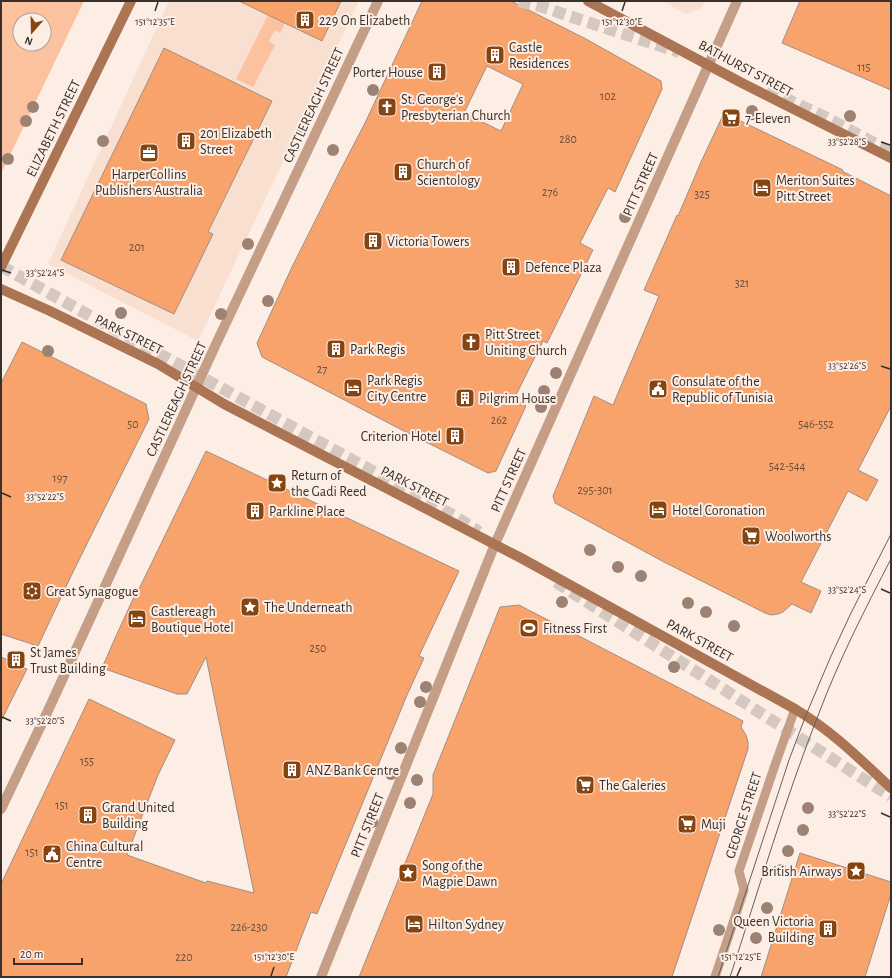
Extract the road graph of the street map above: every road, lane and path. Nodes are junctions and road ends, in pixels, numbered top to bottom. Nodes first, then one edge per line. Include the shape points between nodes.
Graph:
1 (131, 1) edge
2 (378, 1) edge
3 (588, 1) edge
4 (737, 1) edge
5 (709, 65) junction
6 (891, 158) edge
7 (1, 266) edge
8 (1, 289) edge
9 (196, 388) junction
10 (494, 544) junction
11 (795, 709) junction
12 (891, 788) edge
13 (1, 809) edge
14 (321, 977) edge
15 (715, 977) edge

1 - 7 main road, ELIZABETH STREET
2 - 9 street, CASTLEREAGH STREET
3 - 5 main road, BATHURST STREET
4 - 5 street, PITT STREET
5 - 6 main road, BATHURST STREET
5 - 10 street, PITT STREET
8 - 9 main road, PARK STREET via 158,364
9 - 10 main road, PARK STREET
9 - 13 street, CASTLEREAGH STREET
10 - 11 main road, PARK STREET
10 - 14 street, PITT STREET
11 - 12 main road, PARK STREET via 836,737
11 - 15 lane, GEORGE STREET via 739,871 744,890

